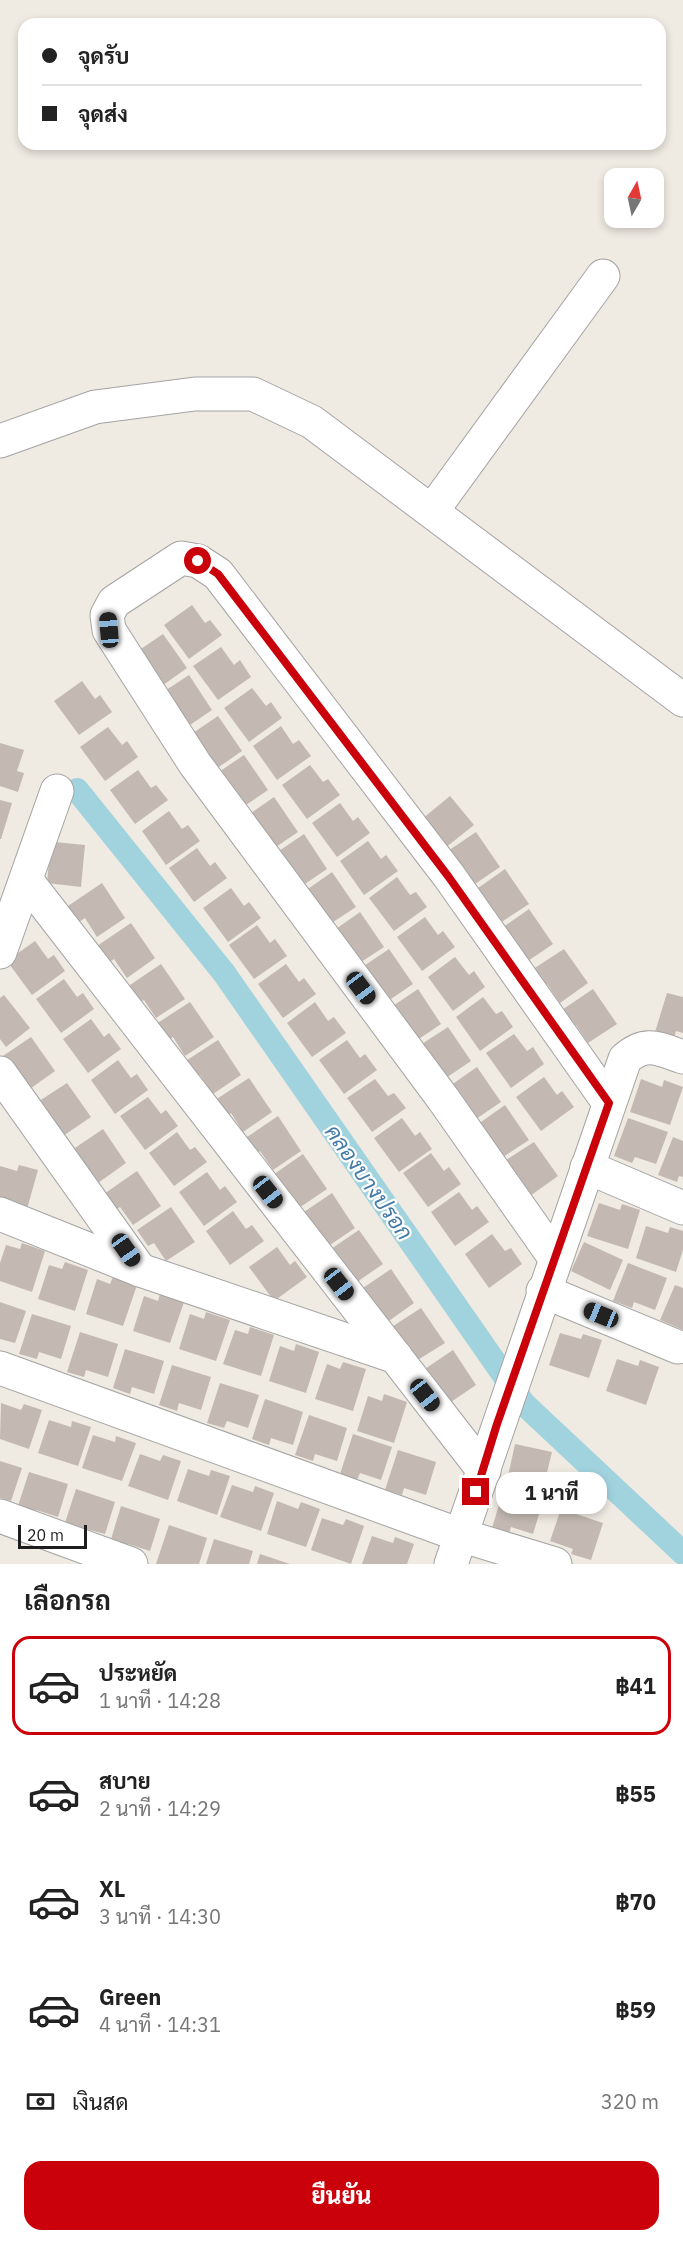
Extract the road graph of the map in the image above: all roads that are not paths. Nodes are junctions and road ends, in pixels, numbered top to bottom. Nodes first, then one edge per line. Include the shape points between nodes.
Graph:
1 (603, 276) dead end
2 (0, 441) edge
3 (432, 511) junction
4 (683, 700) edge
5 (57, 791) dead end
6 (27, 881) junction
7 (0, 952) edge
8 (683, 1057) edge
9 (0, 1073) edge
10 (609, 1103) junction
11 (587, 1167) junction
12 (683, 1208) edge
13 (0, 1214) edge
14 (555, 1258) junction
15 (140, 1270) junction
16 (543, 1291) junction
17 (678, 1347) dead end
18 (396, 1357) junction
19 (0, 1368) edge
20 (484, 1471) junction
21 (0, 1516) edge
22 (456, 1549) edge
23 (131, 1564) edge
24 (555, 1564) edge

1 - 3 street
2 - 3 street via 95,407 195,394 253,394 312,422
3 - 4 street
5 - 6 street
6 - 7 street
6 - 18 street
8 - 10 street via 652,1046 636,1049 625,1059
9 - 15 street
10 - 11 street
10 - 14 street via 448,876 218,574 198,561 181,558 114,602 107,615 109,630 195,764 444,1100
11 - 12 street
11 - 14 street
13 - 15 street
14 - 16 street
15 - 18 street
16 - 17 street
16 - 20 street
18 - 20 street
19 - 22 street
20 - 22 street
21 - 23 street
22 - 24 street

